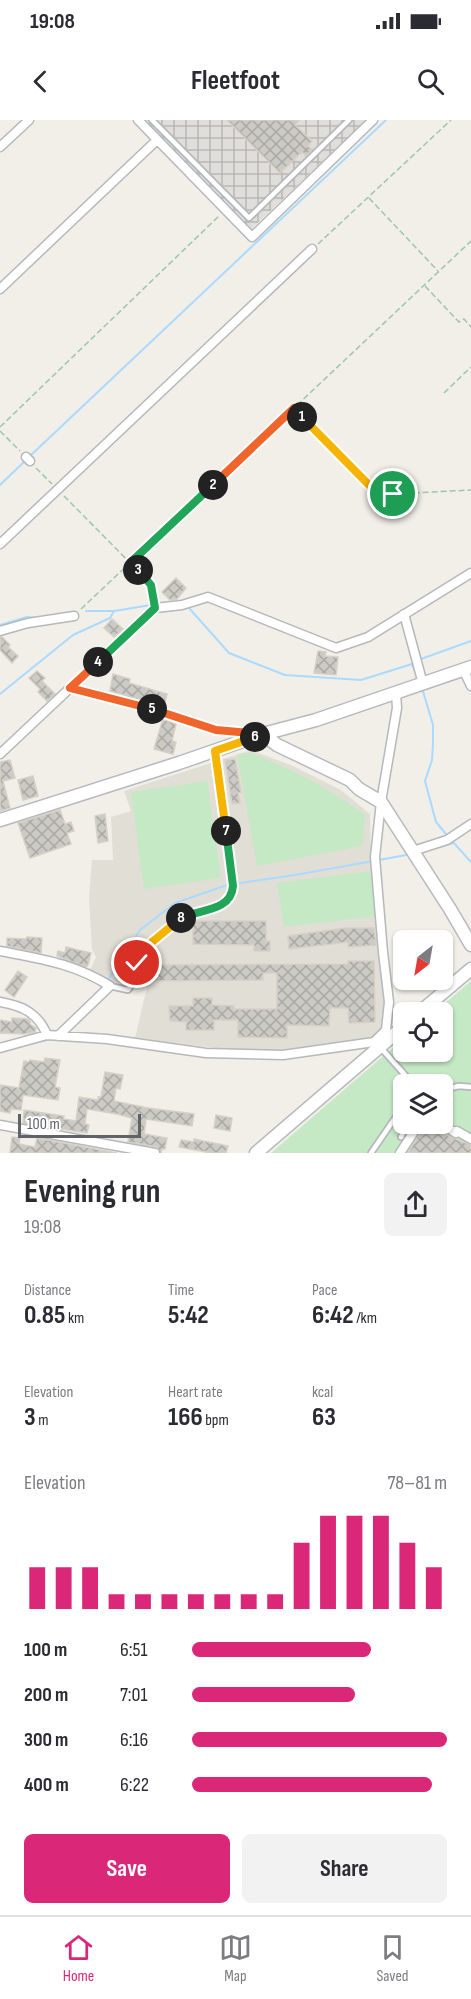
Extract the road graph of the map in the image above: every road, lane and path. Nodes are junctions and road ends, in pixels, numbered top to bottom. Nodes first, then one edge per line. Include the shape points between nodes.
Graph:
1 (29, 120) edge
2 (138, 120) edge
3 (152, 120) edge
4 (349, 120) edge
5 (373, 120) edge
6 (451, 120) edge
7 (157, 140) junction
8 (0, 147) edge
9 (369, 197) junction
10 (225, 210) junction
11 (471, 241) edge
12 (312, 249) joint
13 (438, 272) junction
14 (424, 286) junction
15 (0, 289) edge
16 (471, 327) edge
17 (471, 367) edge
18 (444, 393) dead end
19 (294, 408) junction
20 (0, 427) edge
21 (0, 430) edge
22 (57, 489) junction
23 (471, 490) edge
24 (0, 544) edge
25 (131, 562) junction
26 (471, 573) edge
27 (155, 608) junction
28 (404, 614) junction
29 (74, 616) joint
30 (0, 632) edge
31 (467, 668) edge
32 (423, 684) junction
33 (471, 686) edge
34 (70, 688) junction
35 (396, 693) junction
36 (263, 734) junction
37 (215, 751) junction
38 (0, 754) edge
39 (381, 802) junction
40 (0, 820) edge
41 (471, 824) edge
42 (413, 851) junction
43 (471, 945) edge
44 (0, 951) edge
45 (471, 969) edge
46 (110, 986) junction
47 (0, 1002) edge
48 (432, 1002) edge
49 (393, 1033) edge
50 (47, 1035) junction
51 (58, 1036) junction
52 (377, 1044) junction
53 (0, 1048) edge
54 (404, 1074) edge
55 (453, 1087) edge
56 (471, 1087) edge
57 (393, 1121) edge
58 (0, 1125) edge
59 (453, 1132) edge
60 (402, 1134) edge
61 (412, 1134) edge
62 (401, 1137) dead end
63 (471, 1139) edge
64 (155, 1153) edge
65 (256, 1153) edge
66 (371, 1153) edge
67 (400, 1153) edge

1 - 8 street
2 - 7 street
3 - 4 lane via 249,218
5 - 10 street via 252,237
6 - 9 path
7 - 10 street
7 - 15 street
9 - 12 path
9 - 13 path
10 - 20 path
11 - 13 path
12 - 22 street
13 - 14 path
14 - 16 path via 459,322 464,319
14 - 19 path
17 - 18 path
19 - 23 path via 373,489 393,494
19 - 25 path
21 - 22 path
22 - 24 street
22 - 25 path
25 - 27 path via 151,585
25 - 29 path
26 - 28 street
27 - 28 street via 208,597 336,648 368,637
27 - 34 street
28 - 32 street
29 - 30 street
31 - 32 street
31 - 33 street
32 - 35 street
34 - 36 street via 140,705 216,730
34 - 38 street
35 - 36 street
35 - 39 street via 397,708
36 - 37 street
36 - 39 street via 277,745 350,780
37 - 40 street
37 - 46 lane via 232,894 221,906 181,918 152,942 137,963 128,990
39 - 42 street
39 - 52 street via 375,860 389,1002 386,1030
41 - 42 street via 447,840
42 - 43 street
44 - 46 street via 74,967
45 - 48 street
46 - 51 street
47 - 50 street via 31,1012 42,1022
49 - 52 street
50 - 51 street
50 - 53 street
51 - 52 street via 206,1053 283,1055
52 - 54 lane
52 - 65 street
55 - 56 lane
57 - 66 lane
58 - 64 street
59 - 63 street
60 - 62 lane
61 - 67 street

